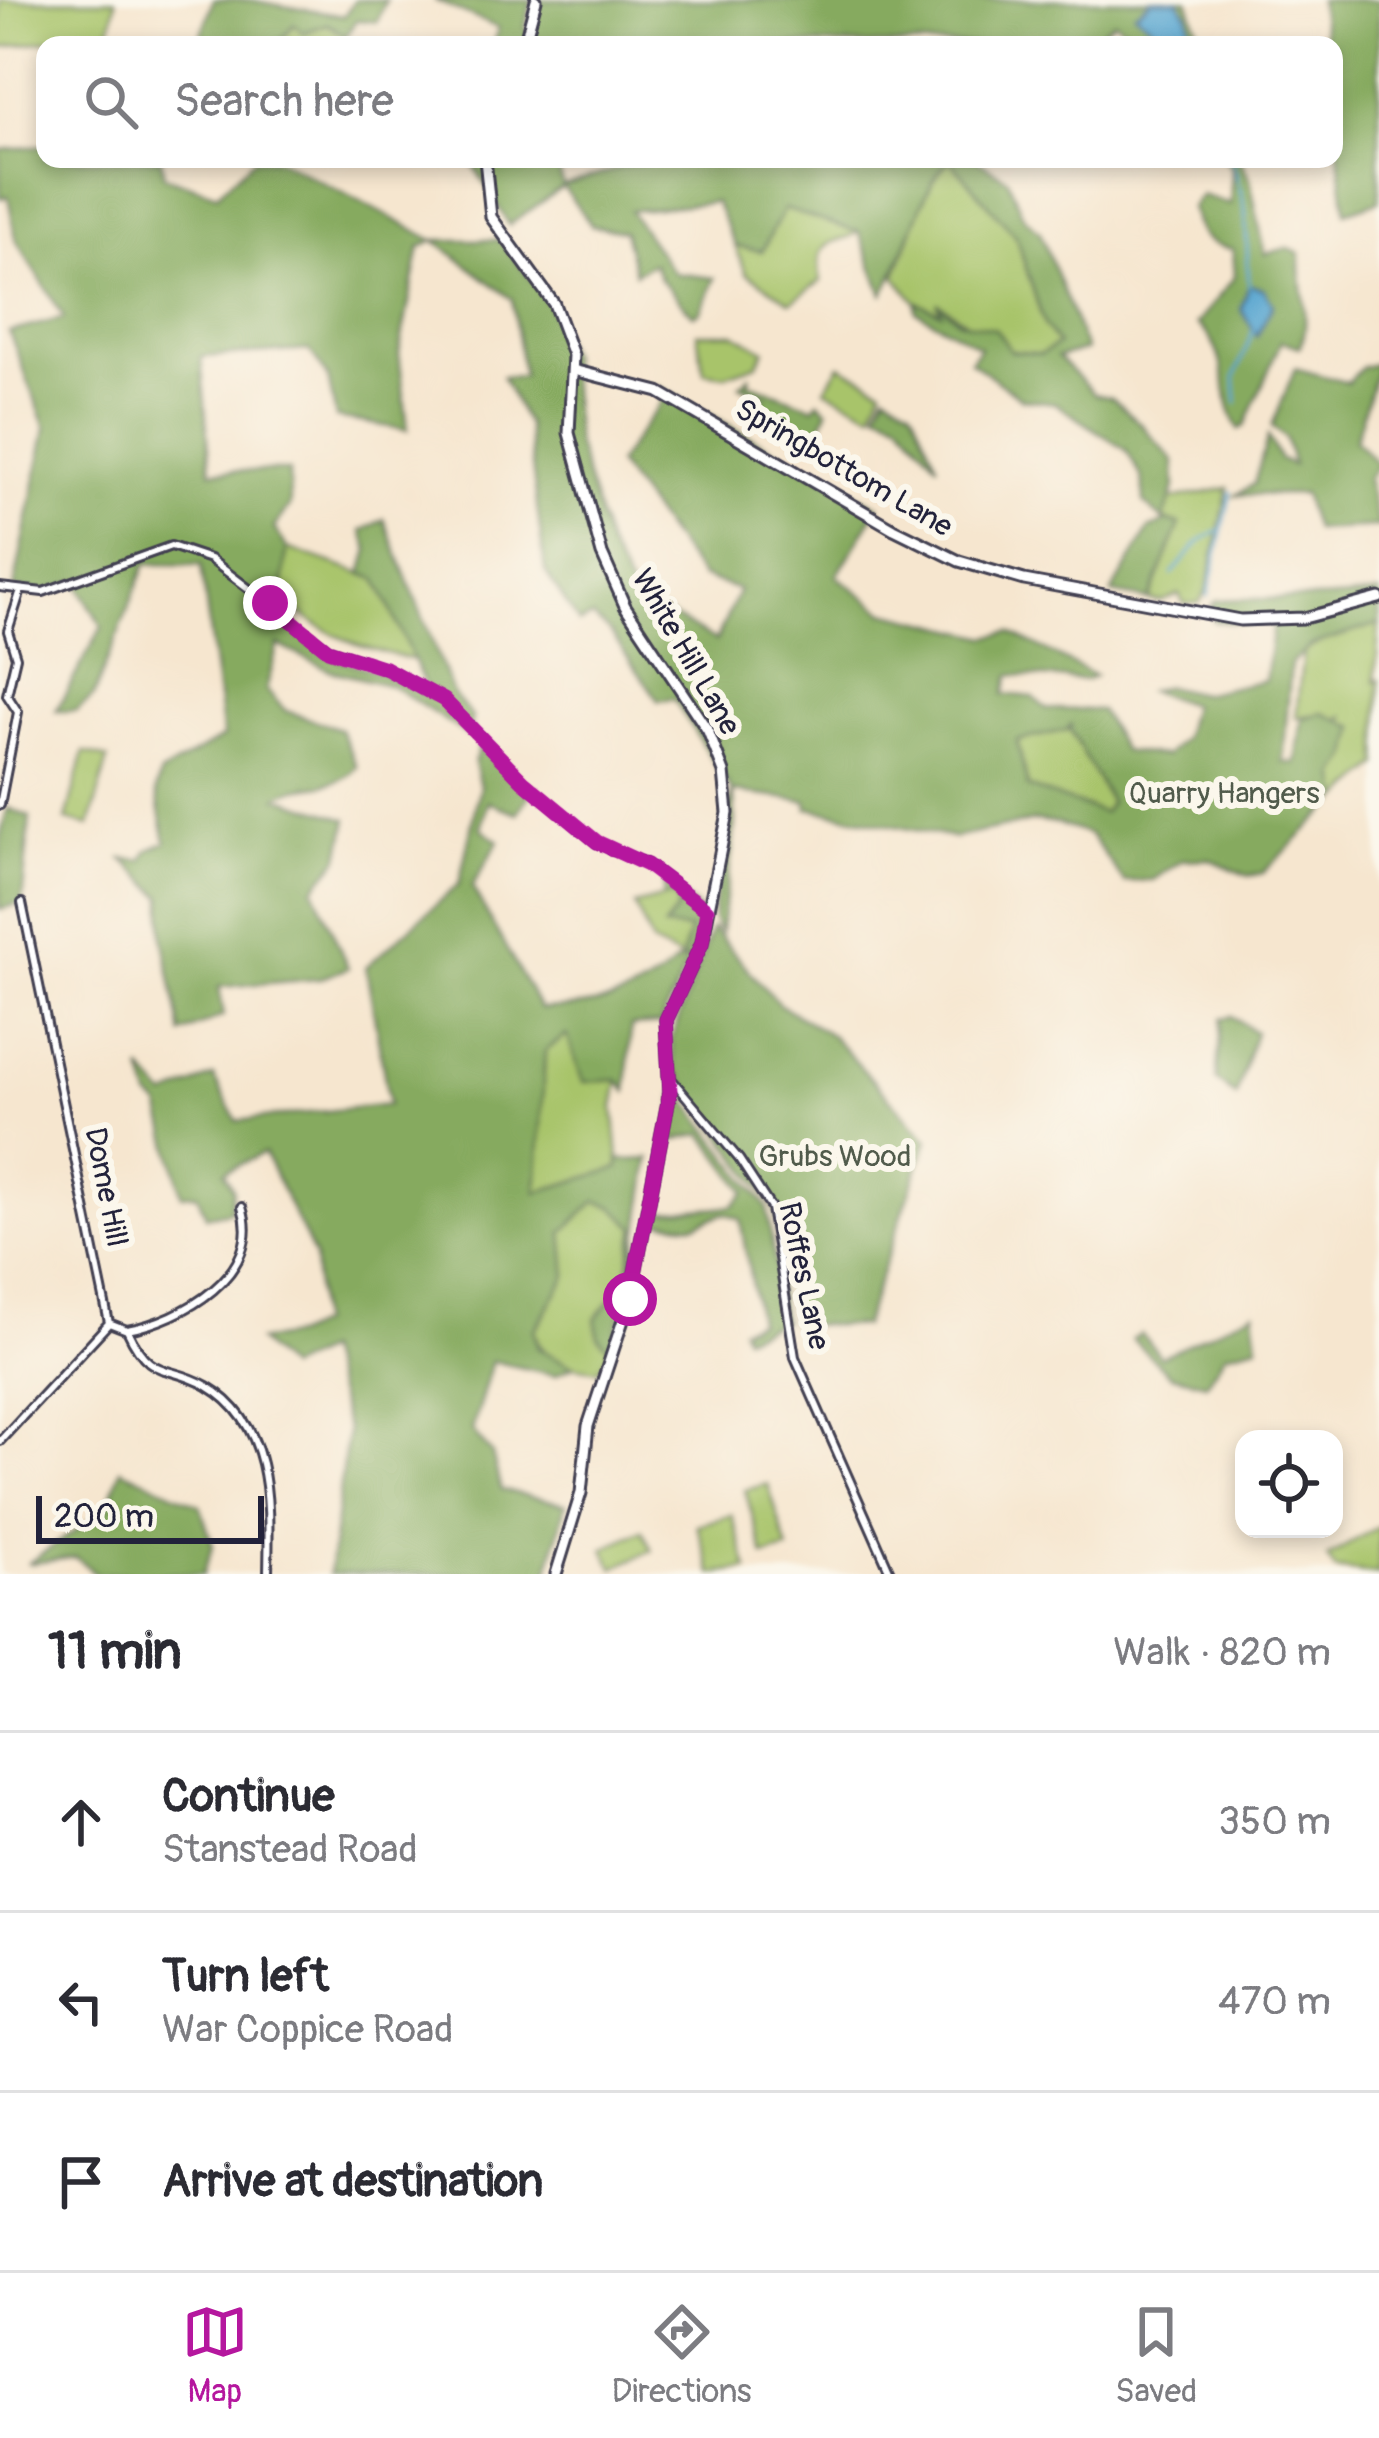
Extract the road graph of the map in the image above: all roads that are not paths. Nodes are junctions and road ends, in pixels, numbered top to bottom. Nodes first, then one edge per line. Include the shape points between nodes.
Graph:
1 (536, 0) edge
2 (526, 36) edge
3 (486, 168) edge
4 (573, 370) junction
5 (0, 587) edge
6 (22, 590) junction
7 (1379, 598) edge
8 (0, 805) edge
9 (22, 903) dead end
10 (707, 910) junction
11 (668, 1075) junction
12 (242, 1207) dead end
13 (109, 1323) junction
14 (127, 1330) junction
15 (0, 1441) edge
16 (268, 1574) edge
17 (556, 1574) edge
18 (890, 1574) edge

1 - 2 street
3 - 4 street, White Hill Lane via 491,217 554,304
4 - 7 street, Springbottom Lane via 659,392 894,529 959,561 1024,580 1240,620 1304,618
4 - 10 street, White Hill Lane via 569,434 602,554 626,606 708,731 724,772 728,813
5 - 6 street
6 - 8 street via 8,631 16,658 7,695 18,712
6 - 10 street via 43,592 171,546 210,559 328,650 385,668 444,700 588,835 647,865
9 - 13 street, Dome Hill
10 - 11 street, White Hill Lane via 702,943 666,1020
11 - 17 street, White Hill Lane via 630,1299 588,1426 580,1499
11 - 18 street, Roffes Lane via 771,1208 795,1357
12 - 14 street via 241,1259 225,1280 182,1311
13 - 14 street
13 - 15 street
14 - 16 street via 154,1369 206,1385 256,1438 271,1500

